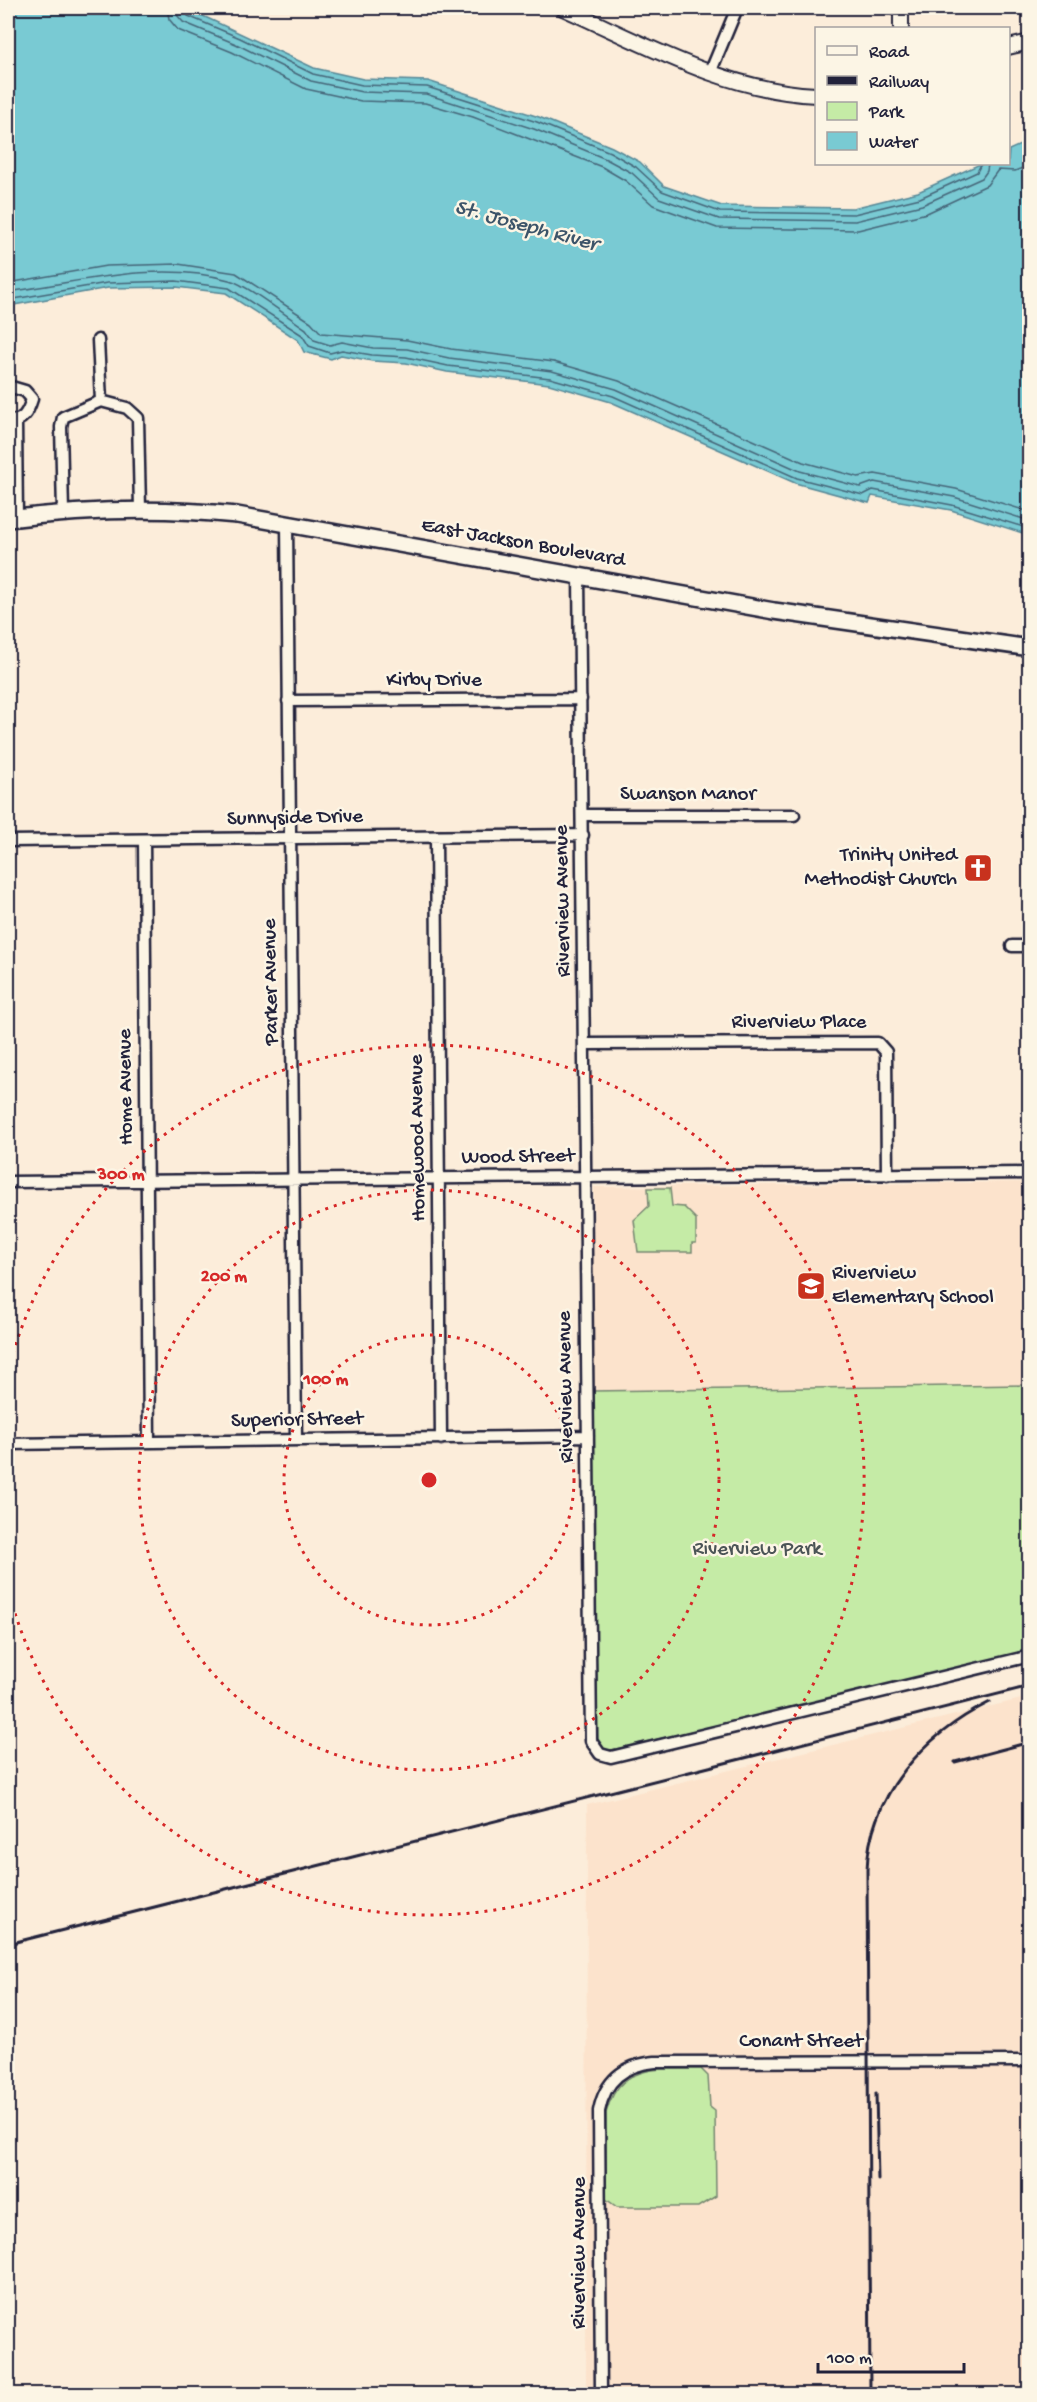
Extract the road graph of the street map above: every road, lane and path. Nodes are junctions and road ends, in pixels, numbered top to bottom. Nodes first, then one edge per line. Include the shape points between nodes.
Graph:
1 (563, 8) edge
2 (737, 8) edge
3 (901, 8) edge
4 (581, 11) edge
5 (901, 27) edge
6 (1029, 42) edge
7 (1010, 47) edge
8 (710, 73) junction
9 (815, 95) edge
10 (99, 340) dead end
11 (8, 386) edge
12 (101, 401) junction
13 (12, 421) edge
14 (140, 509) junction
15 (63, 512) junction
16 (12, 518) edge
17 (287, 524) junction
18 (579, 575) junction
19 (1029, 648) edge
20 (581, 699) junction
21 (288, 701) junction
22 (583, 814) junction
23 (794, 815) dead end
24 (583, 835) junction
25 (436, 837) junction
26 (290, 838) junction
27 (144, 840) junction
28 (8, 841) edge
29 (1012, 946) dead end
30 (1029, 946) edge
31 (585, 1044) junction
32 (1029, 1173) edge
33 (887, 1175) junction
34 (584, 1177) junction
35 (439, 1178) junction
36 (148, 1180) junction
37 (294, 1180) junction
38 (8, 1182) edge
39 (588, 1436) junction
40 (441, 1439) junction
41 (296, 1440) junction
42 (149, 1442) junction
43 (8, 1444) edge
44 (1029, 1656) edge
45 (1029, 2061) edge
46 (599, 2111) joint
47 (601, 2394) edge

1 - 4 street
2 - 8 street
3 - 5 street
4 - 8 street
6 - 7 street
8 - 9 street via 786,94
10 - 12 street
11 - 13 street via 26,391 32,399 24,417
12 - 14 street via 127,408 141,426
12 - 15 street via 63,417
13 - 16 street
14 - 15 main road, East Jackson Boulevard
14 - 17 main road, East Jackson Boulevard via 196,511
15 - 16 main road, East Jackson Boulevard
17 - 18 main road, East Jackson Boulevard
17 - 21 street, Parker Avenue
18 - 19 main road, East Jackson Boulevard via 774,611
18 - 20 street, Riverview Avenue
20 - 21 street, Kirby Drive
20 - 22 street, Riverview Avenue
21 - 26 street, Parker Avenue
22 - 23 street, Swanson Manor
22 - 24 street, Riverview Avenue
24 - 25 street, Sunnyside Drive
24 - 31 street, Riverview Avenue
25 - 26 street, Sunnyside Drive
25 - 35 street, Homewood Avenue
26 - 27 street, Sunnyside Drive
26 - 37 street, Parker Avenue
27 - 28 street, Sunnyside Drive
27 - 36 street, Home Avenue
29 - 30 street
31 - 33 street, Riverview Place via 878,1043 886,1052
31 - 34 street, Riverview Avenue
32 - 33 street, Wood Street
33 - 34 street, Wood Street
34 - 35 street, Wood Street
34 - 39 street, Riverview Avenue
35 - 37 street, Wood Street
35 - 40 street, Homewood Avenue
36 - 37 street, Wood Street
36 - 38 street, Wood Street
36 - 42 street, Home Avenue
37 - 41 street, Parker Avenue
39 - 40 street, Superior Street
39 - 44 street, Riverview Avenue via 591,1741 600,1754 611,1757
40 - 41 street, Superior Street
41 - 42 street, Superior Street
42 - 43 street, Superior Street
45 - 46 street, Conant Street via 638,2064 623,2070 615,2079
46 - 47 street, Riverview Avenue

